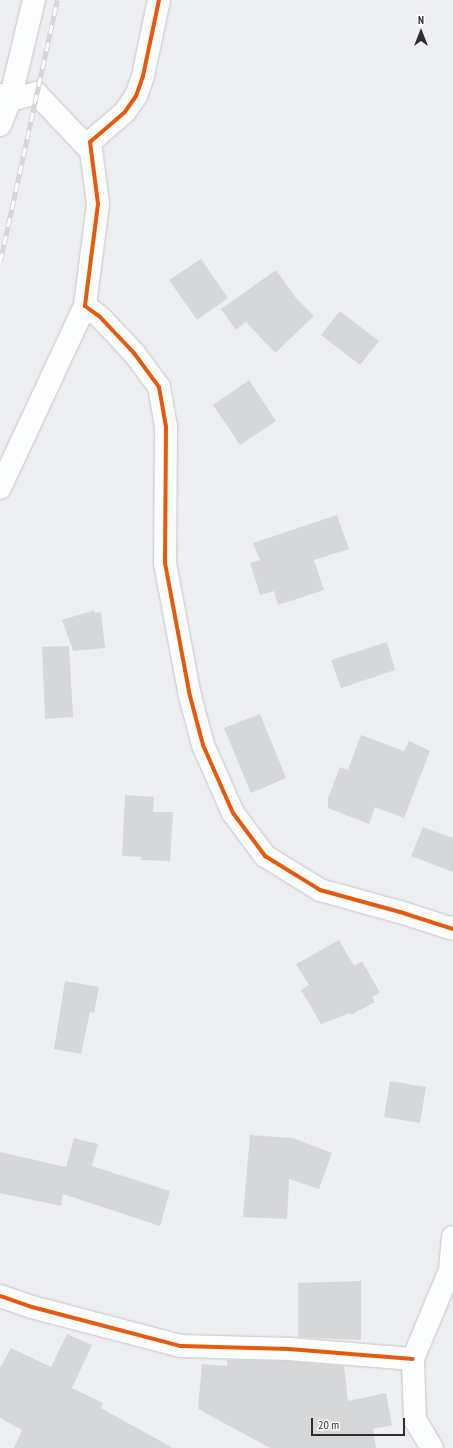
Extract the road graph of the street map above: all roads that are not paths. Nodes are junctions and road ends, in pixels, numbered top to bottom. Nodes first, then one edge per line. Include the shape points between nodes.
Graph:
1 (34, 0) edge
2 (159, 0) edge
3 (5, 97) edge
4 (0, 125) edge
5 (90, 142) junction
6 (84, 306) junction
7 (0, 488) edge
8 (453, 929) edge
9 (453, 1238) edge
10 (0, 1296) edge
11 (413, 1358) junction
12 (432, 1448) edge

1 - 3 street
2 - 5 street via 143,76 136,96 125,112
3 - 4 street
3 - 5 street via 36,94 89,149
5 - 6 street via 98,204
6 - 7 street
6 - 8 street via 100,317 134,353 159,387 166,426 165,563 190,696 203,745 233,813 265,856 320,890
9 - 11 street via 450,1270
10 - 11 street via 32,1307 181,1346 289,1349
11 - 12 street via 415,1420

